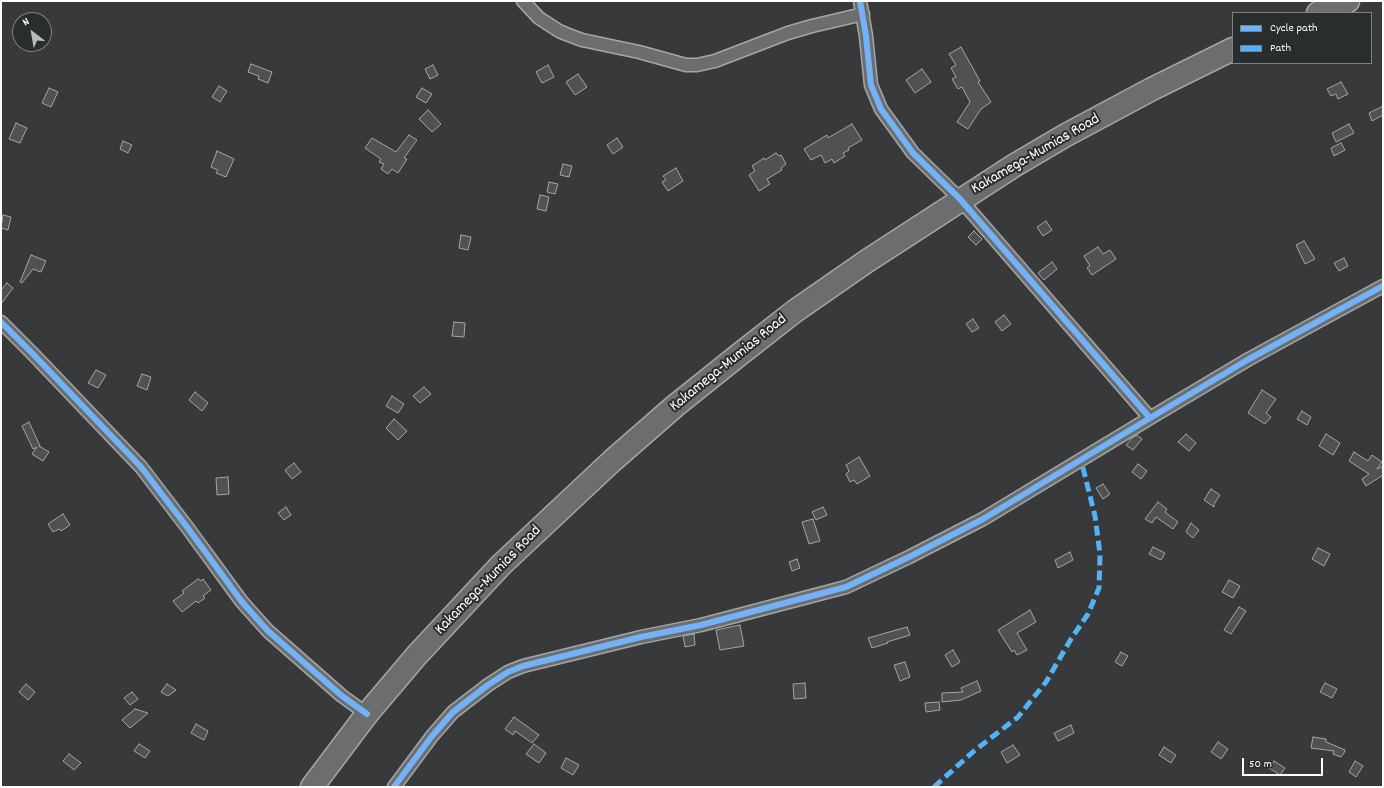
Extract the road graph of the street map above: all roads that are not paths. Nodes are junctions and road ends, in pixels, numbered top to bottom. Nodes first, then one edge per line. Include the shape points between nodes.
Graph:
1 (523, 1) edge
2 (860, 1) edge
3 (1348, 1) edge
4 (1320, 12) edge
5 (863, 14) junction
6 (1232, 49) edge
7 (960, 199) junction
8 (1383, 286) edge
9 (1, 322) edge
10 (1150, 418) junction
11 (367, 714) junction
12 (312, 787) edge
13 (394, 787) edge

1 - 5 street via 539,18 559,31 582,40 686,65 715,61 812,26
2 - 5 street
3 - 4 highway
5 - 7 street via 871,85 881,109 913,153
6 - 7 highway, Kakamega-Mumias Road via 1066,135
7 - 10 street
7 - 11 highway, Kakamega-Mumias Road via 795,311 629,446 501,565 417,655
8 - 10 street via 1249,359
9 - 11 street via 141,468 242,602 268,631 342,696
10 - 13 street via 983,519 846,586 701,625 523,666 508,672 453,712
11 - 12 highway, Kakamega-Mumias Road

